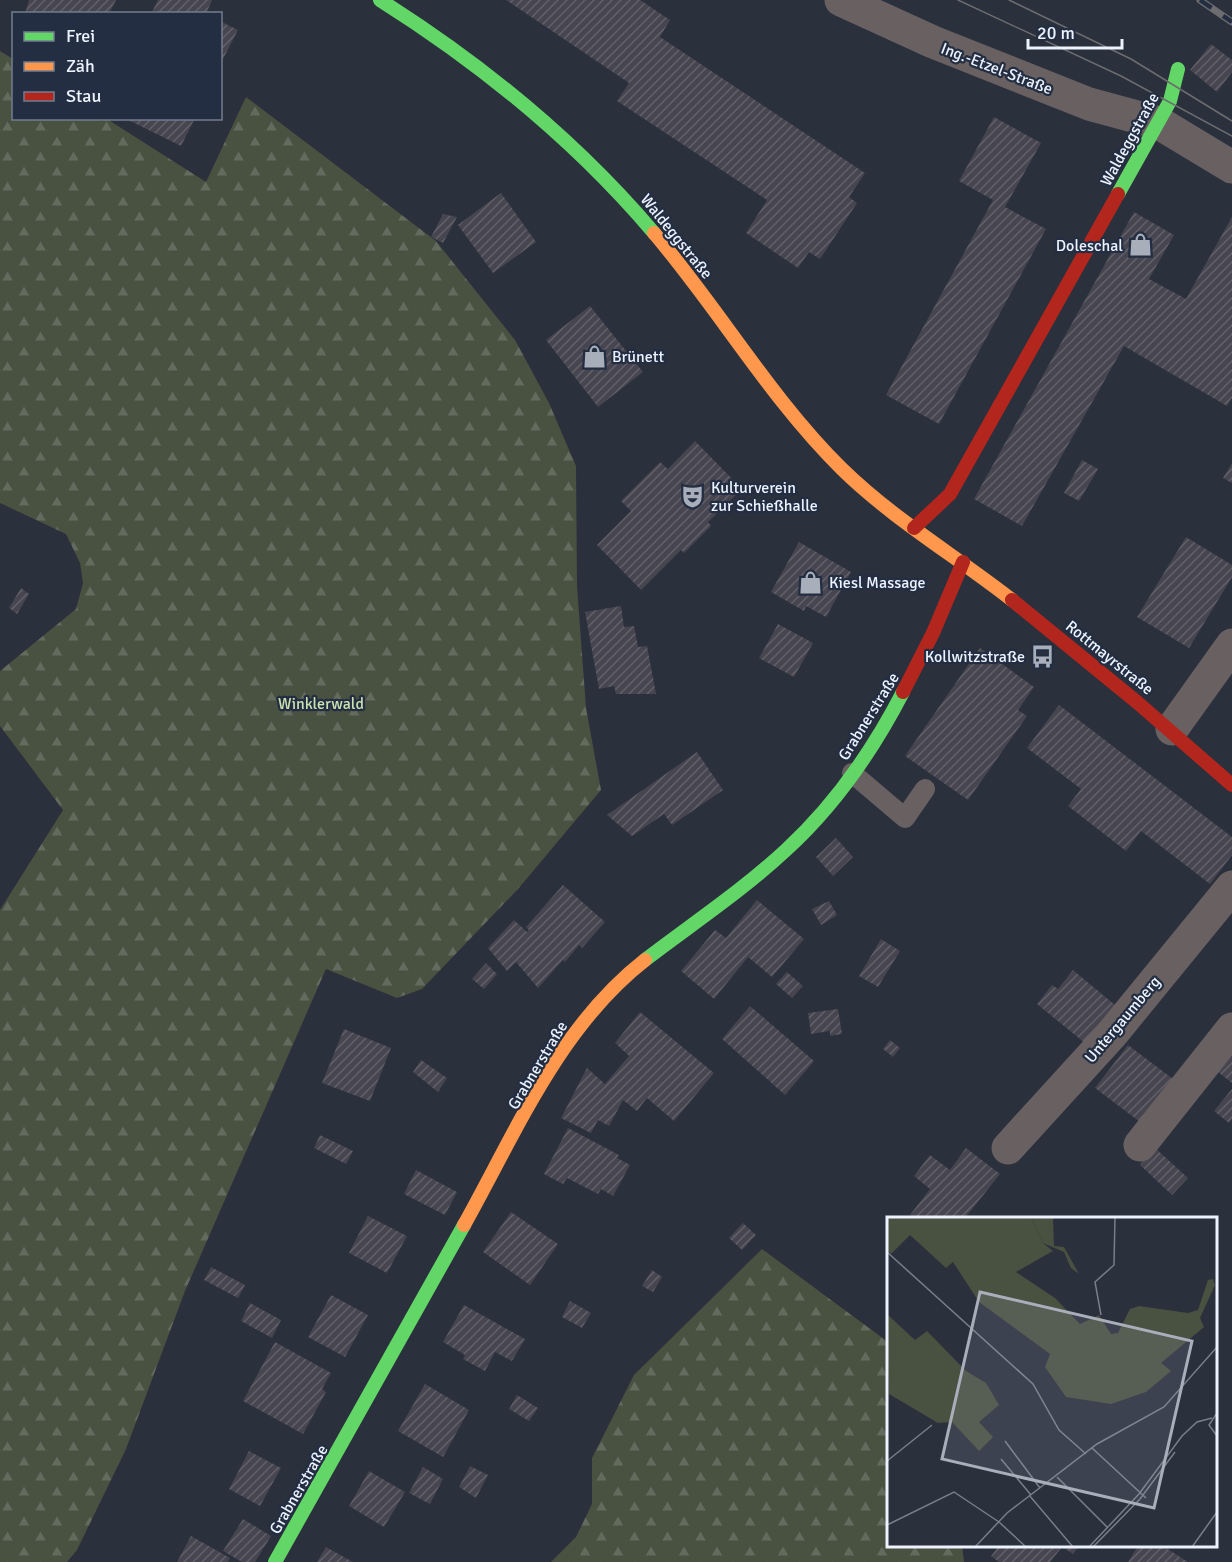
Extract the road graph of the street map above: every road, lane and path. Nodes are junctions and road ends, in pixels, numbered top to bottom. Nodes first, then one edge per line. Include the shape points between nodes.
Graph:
1 (380, 0) edge
2 (841, 0) edge
3 (1178, 69) dead end
4 (1159, 123) junction
5 (1232, 167) edge
6 (914, 528) junction
7 (963, 561) junction
8 (1232, 645) edge
9 (1172, 729) junction
10 (852, 772) junction
11 (1232, 785) edge
12 (925, 789) dead end
13 (1232, 887) edge
14 (1232, 1029) edge
15 (1140, 1145) dead end
16 (1008, 1148) dead end
17 (275, 1562) edge

1 - 6 street, Waldeggstraße via 510,89 591,162 662,242 816,441 879,503
2 - 4 street, Ing.-Etzel-Straße via 933,42 1078,99
3 - 4 street, Waldeggstraße via 1170,101
4 - 5 street, Ing.-Etzel-Straße
4 - 6 street, Waldeggstraße via 950,494
6 - 7 street, Waldeggstraße
7 - 9 street, Rottmayrstraße
7 - 10 street, Grabnerstraße via 916,670 879,735
8 - 9 street
9 - 11 street, Rottmayrstraße
10 - 12 lane via 905,818
10 - 17 street, Grabnerstraße via 807,829 621,980 601,998 564,1045
13 - 16 street, Untergaumberg via 1111,1035
14 - 15 street

